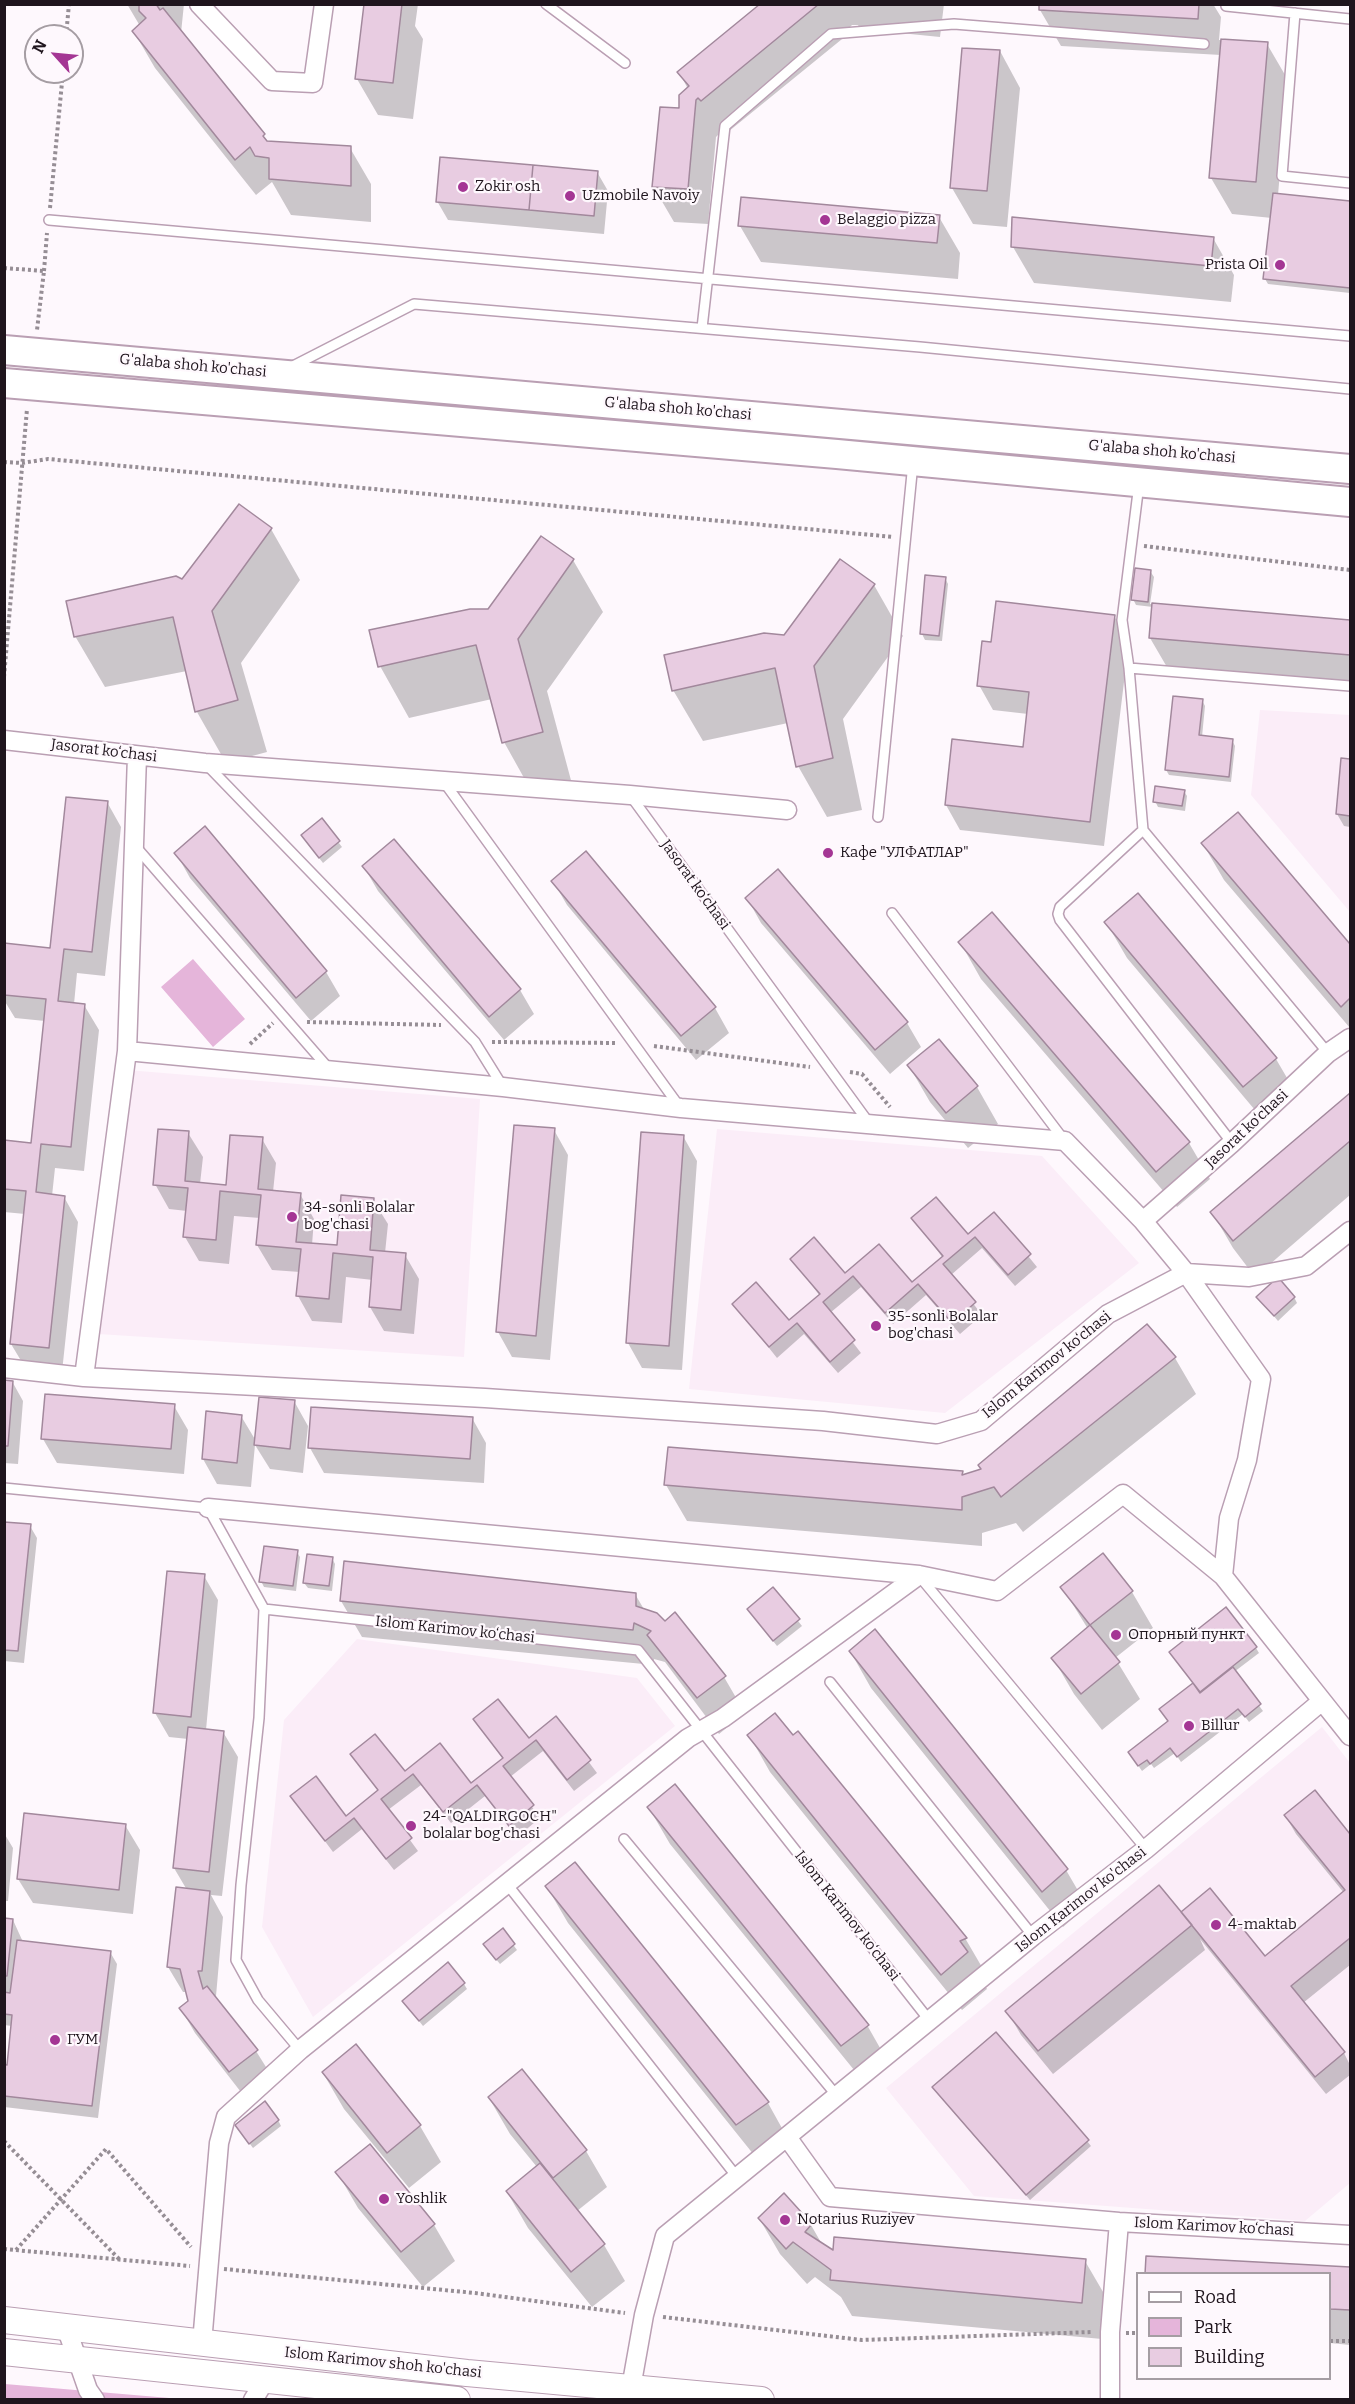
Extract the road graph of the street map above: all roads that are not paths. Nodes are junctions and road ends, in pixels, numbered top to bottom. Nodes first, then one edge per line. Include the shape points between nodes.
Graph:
1 (199, 4) edge
2 (324, 4) edge
3 (546, 4) edge
4 (1226, 6) dead end
5 (1294, 13) junction
6 (1350, 19) edge
7 (1203, 44) dead end
8 (625, 63) dead end
9 (1350, 183) edge
10 (49, 220) road end
11 (708, 277) junction
12 (702, 328) junction
13 (1350, 336) edge
14 (4, 350) edge
15 (278, 373) junction
16 (4, 383) edge
17 (1350, 389) edge
18 (914, 461) junction
19 (1350, 469) edge
20 (1140, 482) junction
21 (1350, 502) edge
22 (1129, 668) junction
23 (1350, 686) edge
24 (4, 740) edge
25 (138, 756) junction
26 (205, 763) junction
27 (443, 780) junction
28 (630, 795) junction
29 (787, 810) dead end
30 (878, 817) dead end
31 (1143, 830) junction
32 (134, 846) junction
33 (892, 913) dead end
34 (1350, 1038) edge
35 (127, 1051) junction
36 (1328, 1053) junction
37 (332, 1071) junction
38 (503, 1087) junction
39 (681, 1108) junction
40 (871, 1126) junction
41 (1065, 1142) junction
42 (1232, 1143) junction
43 (1143, 1221) junction
44 (1350, 1231) edge
45 (1186, 1273) junction
46 (4, 1368) edge
47 (84, 1377) junction
48 (4, 1488) edge
49 (208, 1508) junction
50 (919, 1575) junction
51 (1223, 1576) junction
52 (264, 1609) junction
53 (830, 1682) dead end
54 (1322, 1701) junction
55 (701, 1731) junction
56 (1350, 1736) edge
57 (624, 1839) dead end
58 (1146, 1849) junction
59 (507, 1884) junction
60 (1033, 1936) junction
61 (929, 2020) junction
62 (300, 2050) junction
63 (837, 2096) junction
64 (787, 2137) junction
65 (737, 2177) junction
66 (1119, 2222) junction
67 (1350, 2235) edge
68 (4, 2320) edge
69 (66, 2327) junction
70 (202, 2343) junction
71 (4, 2352) edge
72 (76, 2360) junction
73 (631, 2388) junction
74 (260, 2389) edge
75 (95, 2400) edge
76 (457, 2400) edge
77 (761, 2400) edge
78 (1110, 2400) edge

1 - 2 street via 272,81 313,83
3 - 8 lane
4 - 5 lane
5 - 6 lane
5 - 9 lane via 1282,176
7 - 11 lane via 954,24 831,34 726,126
10 - 11 lane
11 - 12 lane
11 - 13 lane
12 - 15 lane via 414,304
12 - 17 lane
14 - 15 main road, G'alaba shoh ko'chasi
15 - 19 main road, G'alaba shoh ko'chasi
16 - 18 main road, G'alaba shoh ko'chasi
18 - 20 main road, G'alaba shoh ko'chasi
18 - 30 lane
20 - 21 main road, G'alaba shoh ko'chasi
20 - 22 lane via 1122,620
22 - 23 lane
22 - 31 lane
24 - 25 street, Jasorat ko‘chasi
25 - 26 street, Jasorat ko‘chasi
25 - 32 street
26 - 27 street, Jasorat ko‘chasi
26 - 38 lane via 475,1042
27 - 28 street, Jasorat ko‘chasi
27 - 39 lane
28 - 29 street
28 - 40 lane, Jasorat ko‘chasi
31 - 36 lane
31 - 42 lane via 1060,907 1060,920
32 - 35 street
32 - 37 lane
33 - 41 lane
34 - 36 street, Jasorat ko‘chasi
35 - 37 street
35 - 47 street
36 - 42 street, Jasorat ko‘chasi
37 - 38 street
38 - 39 street
39 - 40 street
40 - 41 street
41 - 43 street
42 - 43 street, Jasorat ko‘chasi
43 - 45 street
44 - 45 street via 1306,1266 1249,1277
45 - 47 street, Islom Karimov ko‘chasi via 1108,1314 981,1421 937,1434 823,1421 497,1398
45 - 51 street via 1261,1379 1248,1460 1229,1518
46 - 47 street, Islom Karimov ko‘chasi
48 - 49 lane
49 - 50 street
49 - 52 lane
50 - 51 street via 997,1591 1123,1494
50 - 55 street
50 - 58 lane
51 - 54 street
52 - 55 lane, Islom Karimov ko‘chasi via 638,1650
52 - 62 lane via 259,1718 236,1960 258,2000
53 - 60 lane
54 - 56 street
54 - 58 street, Islom Karimov ko'chasi
55 - 59 street
55 - 61 lane, Islom Karimov ko‘chasi
57 - 63 lane
58 - 60 street, Islom Karimov ko'chasi
59 - 62 street
59 - 65 lane
60 - 61 street, Islom Karimov ko'chasi
61 - 63 street, Islom Karimov ko'chasi
62 - 70 street via 226,2117 219,2143
63 - 64 street, Islom Karimov ko'chasi
64 - 65 street, Islom Karimov ko'chasi
64 - 66 street, Islom Karimov ko‘chasi via 830,2197
65 - 73 street, Islom Karimov ko'chasi via 665,2236 644,2315
66 - 67 street, Islom Karimov ko‘chasi
66 - 78 street via 1110,2332
68 - 69 main road, Islom Karimov shoh ko'chasi
69 - 70 main road, Islom Karimov shoh ko'chasi
69 - 72 street
70 - 73 main road, Islom Karimov shoh ko'chasi via 559,2386
71 - 72 main road, Islom Karimov shoh ko'chasi
72 - 74 main road, Islom Karimov shoh ko'chasi
72 - 75 street
73 - 77 main road, Islom Karimov shoh ko'chasi
74 - 76 main road, Islom Karimov shoh ko'chasi

